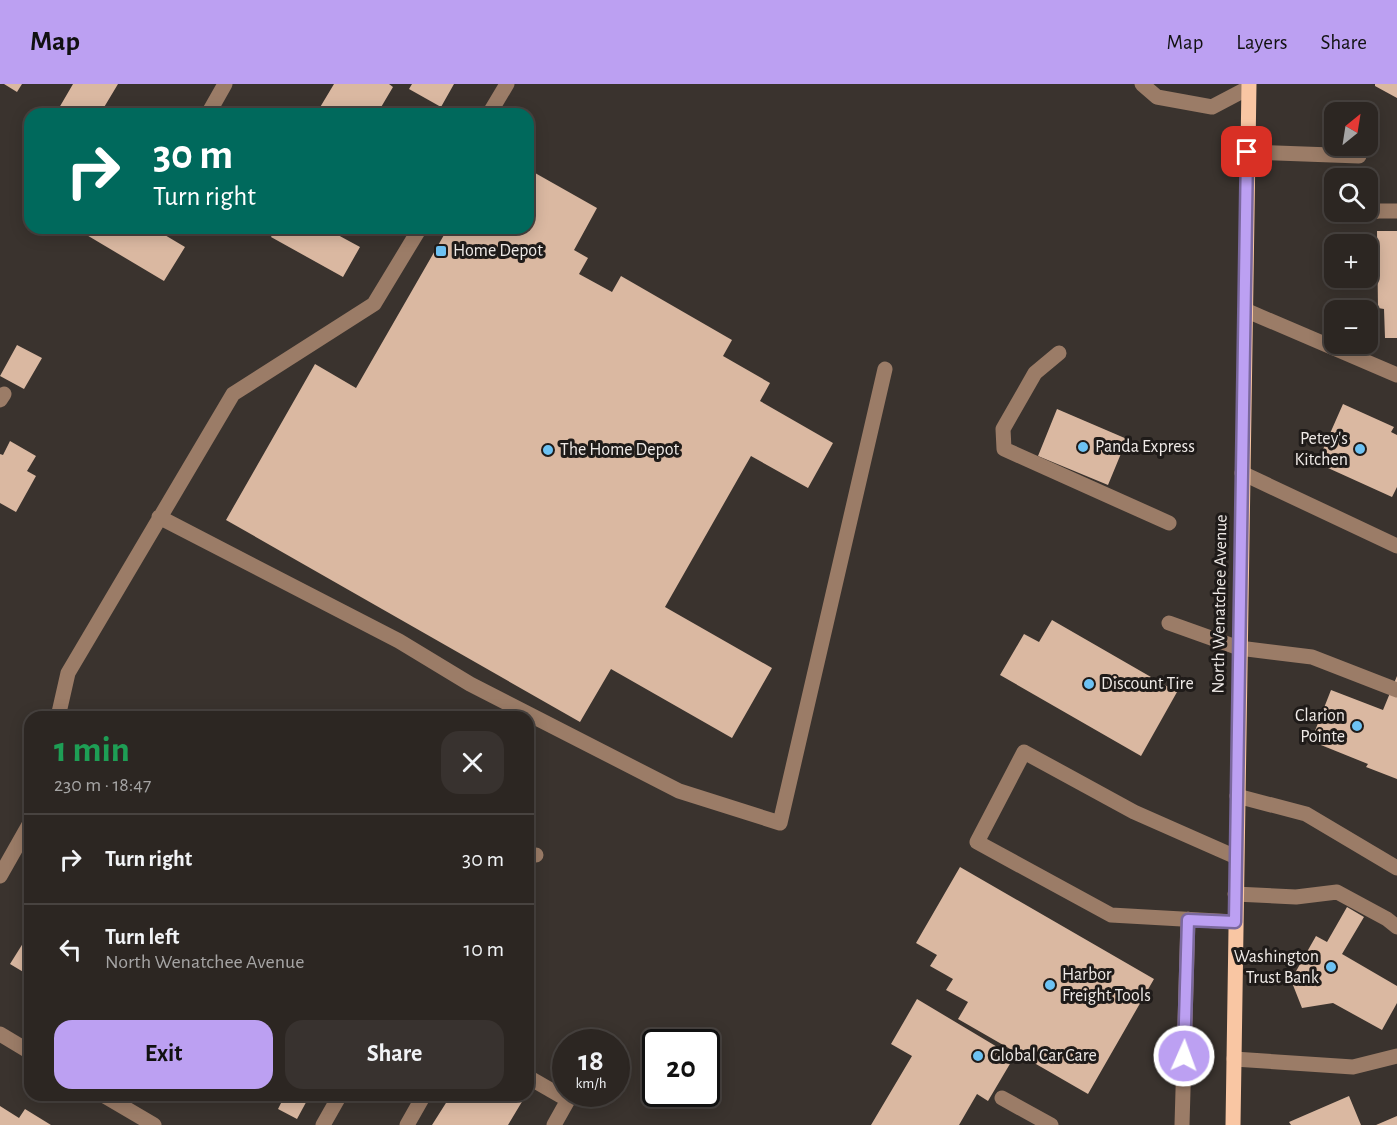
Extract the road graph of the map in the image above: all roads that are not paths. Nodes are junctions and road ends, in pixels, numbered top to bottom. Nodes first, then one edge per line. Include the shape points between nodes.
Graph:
1 (225, 84) edge
2 (507, 84) edge
3 (1142, 84) edge
4 (1246, 85) edge
5 (211, 108) edge
6 (493, 108) edge
7 (1247, 152) junction
8 (1324, 155) edge
9 (1378, 211) edge
10 (1397, 211) edge
11 (416, 234) edge
12 (1245, 310) junction
13 (1059, 353) dead end
14 (885, 369) dead end
15 (1397, 375) edge
16 (1242, 473) junction
17 (159, 518) junction
18 (1169, 523) dead end
19 (1397, 546) edge
20 (1169, 622) dead end
21 (1239, 648) junction
22 (1397, 690) edge
23 (59, 711) edge
24 (523, 711) edge
25 (534, 717) edge
26 (1236, 796) junction
27 (24, 834) edge
28 (1236, 857) junction
29 (1397, 868) edge
30 (0, 876) edge
31 (1235, 894) junction
32 (1188, 920) junction
33 (1235, 922) junction
34 (1397, 927) edge
35 (0, 1034) edge
36 (24, 1048) edge
37 (1397, 1056) edge
38 (1234, 1059) junction
39 (534, 1080) edge
40 (1002, 1098) dead end
41 (113, 1101) edge
42 (336, 1101) edge
43 (421, 1101) edge
44 (154, 1125) edge
45 (322, 1125) edge
46 (407, 1125) edge
47 (554, 1125) edge
48 (1051, 1125) edge
49 (1182, 1125) edge
50 (1233, 1125) edge

1 - 5 street
2 - 6 street
3 - 4 street via 1157,97 1212,107
4 - 7 main road, North Wenatchee Avenue
7 - 8 street
7 - 12 main road, North Wenatchee Avenue
9 - 10 street
11 - 17 street via 374,304 233,394
12 - 15 street
12 - 16 main road, North Wenatchee Avenue
13 - 18 street via 1035,373 1003,429 1004,449
14 - 25 street via 780,823 679,791
16 - 19 street
16 - 21 main road, North Wenatchee Avenue
17 - 23 street via 68,673
17 - 24 street via 399,641
20 - 21 street
21 - 22 street via 1312,657
21 - 26 main road, North Wenatchee Avenue
26 - 28 main road, North Wenatchee Avenue
26 - 29 street via 1306,814
27 - 30 street
28 - 31 main road, North Wenatchee Avenue
28 - 32 street via 1134,812 1024,752 977,842 1111,915
31 - 33 main road, North Wenatchee Avenue
31 - 34 street via 1296,897 1337,892
32 - 33 street
32 - 49 street
33 - 38 main road, North Wenatchee Avenue
35 - 36 street
37 - 38 street via 1353,1067
38 - 50 main road, North Wenatchee Avenue
39 - 47 street via 568,1100
40 - 48 street
41 - 44 street
42 - 45 street
43 - 46 street

